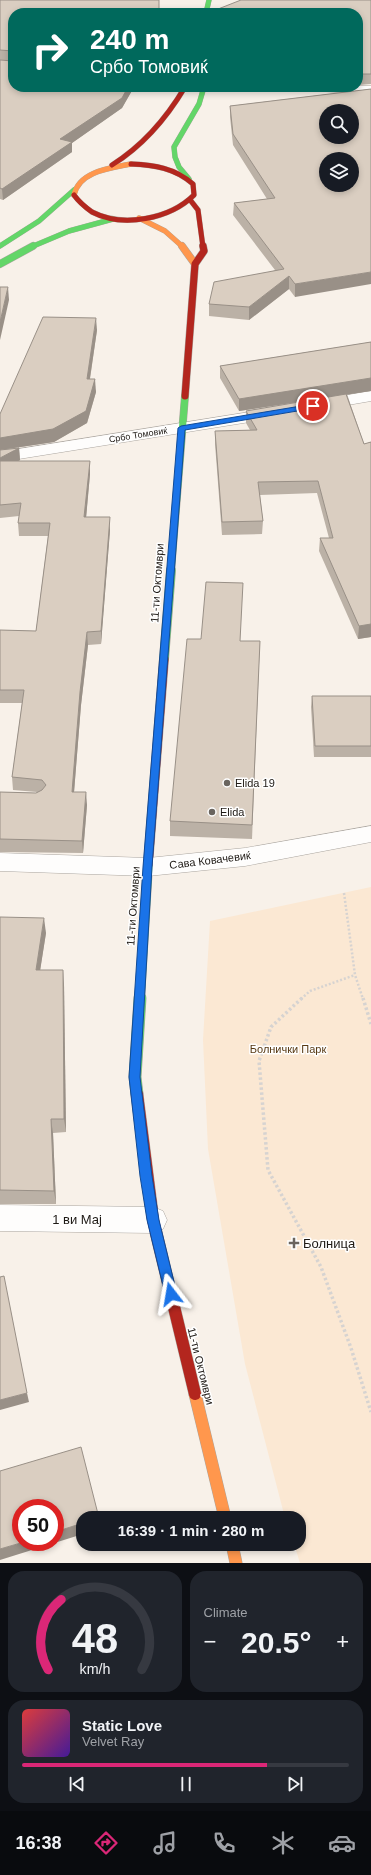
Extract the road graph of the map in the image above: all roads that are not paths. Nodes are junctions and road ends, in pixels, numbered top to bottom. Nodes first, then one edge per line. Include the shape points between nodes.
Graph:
1 (182, 92) edge
2 (203, 92) edge
3 (104, 168) junction
4 (189, 179) junction
5 (74, 190) junction
6 (191, 201) junction
7 (124, 218) junction
8 (139, 218) junction
9 (0, 246) edge
10 (0, 264) edge
11 (195, 264) junction
12 (371, 396) edge
13 (181, 428) junction
14 (0, 457) edge
15 (371, 834) edge
16 (0, 862) edge
17 (148, 867) junction
18 (0, 1218) edge
19 (153, 1220) junction
20 (223, 1511) edge
21 (233, 1551) edge
22 (236, 1563) edge

1 - 3 main road via 170,114 147,140 122,160
2 - 4 main road via 199,104 174,147 179,167
3 - 4 main road via 131,164 158,166 176,171
3 - 5 main road via 84,177
4 - 6 main road via 195,190
5 - 7 main road via 75,196 86,208
5 - 9 main road via 41,222
6 - 8 main road via 171,213
6 - 11 main road via 198,210 204,250
7 - 8 main road
7 - 10 main road via 85,224 66,230
8 - 11 main road via 176,237
11 - 13 main road, 11-ти Октомври
12 - 13 street, Србо Томовиќ
13 - 14 street, Србо Томовиќ
13 - 17 main road, 11-ти Октомври
15 - 17 street, Сава Ковачевиќ via 245,856
16 - 17 street, Сава Ковачевиќ
17 - 19 main road, 11-ти Октомври via 135,1077
18 - 19 street, 1 ви Мај
19 - 20 main road, 11-ти Октомври
21 - 22 main road

